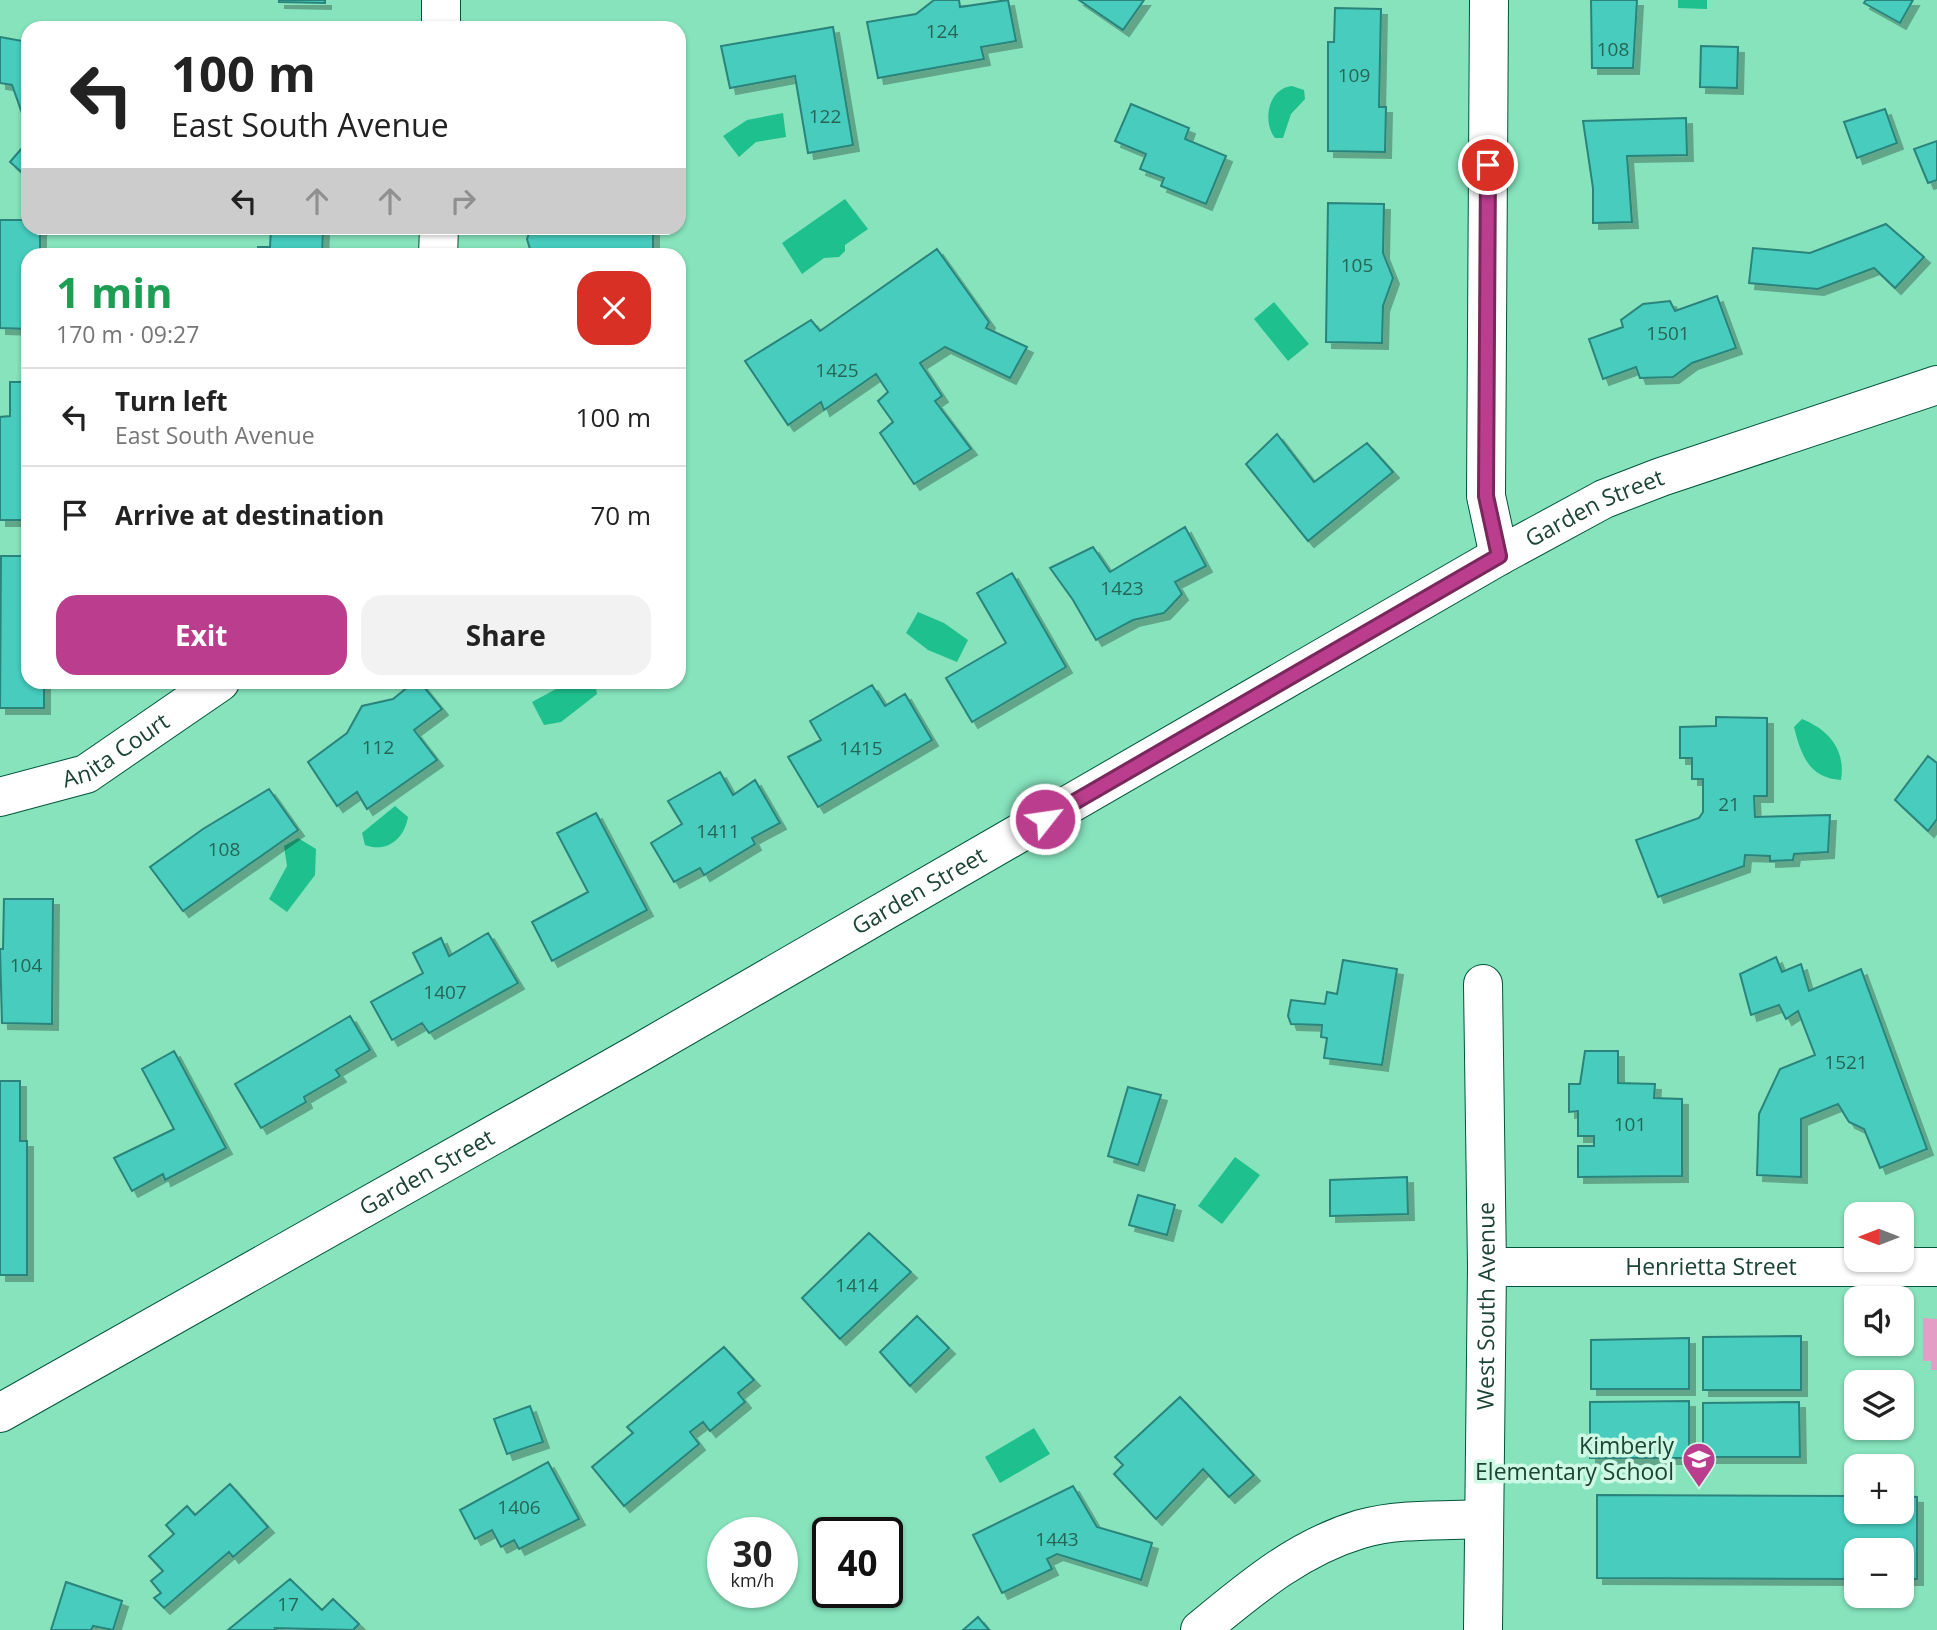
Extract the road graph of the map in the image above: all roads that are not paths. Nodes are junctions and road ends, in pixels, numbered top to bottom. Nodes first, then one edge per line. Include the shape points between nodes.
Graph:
1 (441, 0) edge
2 (1489, 0) edge
3 (441, 21) edge
4 (1937, 385) edge
5 (1499, 556) junction
6 (210, 689) edge
7 (0, 797) edge
8 (1483, 984) dead end
9 (1487, 1268) junction
10 (1937, 1268) edge
11 (0, 1413) edge
12 (1484, 1519) junction
13 (1200, 1630) edge
14 (1483, 1630) edge

1 - 3 street
2 - 5 street via 1486,496
4 - 5 street, Garden Street via 1604,499
5 - 11 street, Garden Street via 637,1055
6 - 7 street, Anita Court via 86,774
8 - 9 street, West South Avenue
9 - 10 street, Henrietta Street
9 - 12 street, West South Avenue
12 - 13 street via 1363,1528 1304,1551
12 - 14 street, West South Avenue

